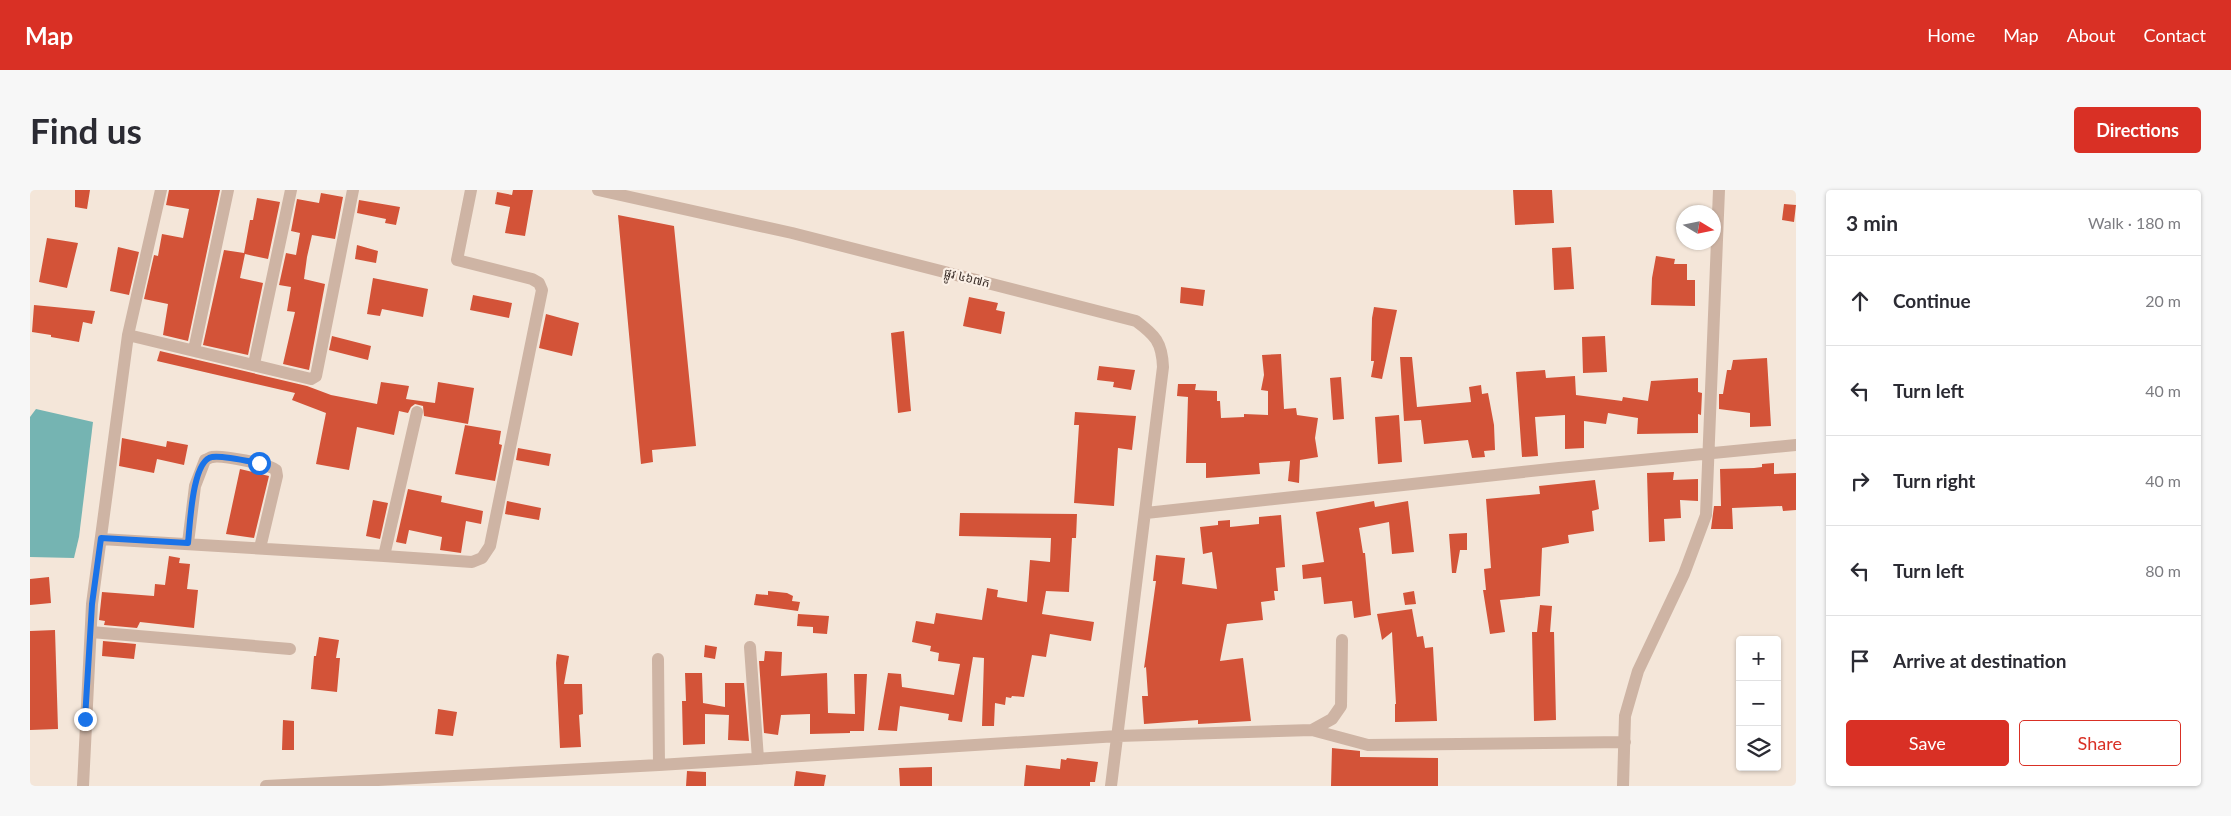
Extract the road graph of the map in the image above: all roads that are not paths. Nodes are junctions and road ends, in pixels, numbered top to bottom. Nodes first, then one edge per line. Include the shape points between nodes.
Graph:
1 (161, 190) edge
2 (228, 190) edge
3 (291, 190) edge
4 (354, 190) edge
5 (471, 190) edge
6 (598, 190) edge
7 (1719, 190) edge
8 (128, 335) junction
9 (194, 350) junction
10 (254, 364) junction
11 (416, 412) dead end
12 (1796, 446) edge
13 (1707, 455) junction
14 (1146, 514) junction
15 (101, 538) junction
16 (188, 543) junction
17 (260, 548) junction
18 (384, 556) junction
19 (91, 632) junction
20 (1342, 640) dead end
21 (750, 648) dead end
22 (290, 649) dead end
23 (658, 659) dead end
24 (1312, 730) junction
25 (1118, 736) junction
26 (1624, 742) junction
27 (758, 759) junction
28 (659, 766) junction
29 (83, 786) edge
30 (266, 786) edge
31 (1111, 786) edge
32 (1623, 786) edge

1 - 8 street
2 - 9 street
3 - 10 street
4 - 10 street via 316,376 311,378
5 - 18 street via 458,260 532,279 542,290 490,546 482,558 472,562
6 - 14 street, ផ្លូវ ៤៦៧ក via 792,233 1136,321 1154,334 1162,352 1163,367
7 - 13 street
8 - 9 street
8 - 15 street
9 - 10 street
11 - 18 street
12 - 13 street
13 - 14 street via 1559,468
13 - 26 street via 1706,515 1684,574 1638,671 1625,716
14 - 25 street, ផ្លូវ ៤៦៧ក
15 - 16 street
15 - 19 street
16 - 17 street
16 - 17 street via 197,479 205,460 212,457 259,463 276,470
17 - 18 street
19 - 22 street
19 - 29 street
20 - 24 street via 1341,706 1332,719
21 - 27 street
23 - 28 street
24 - 25 street
24 - 26 street via 1368,744
25 - 27 street
25 - 31 street, ផ្លូវ ៤៦៧ក
26 - 32 street
27 - 28 street
28 - 30 street

